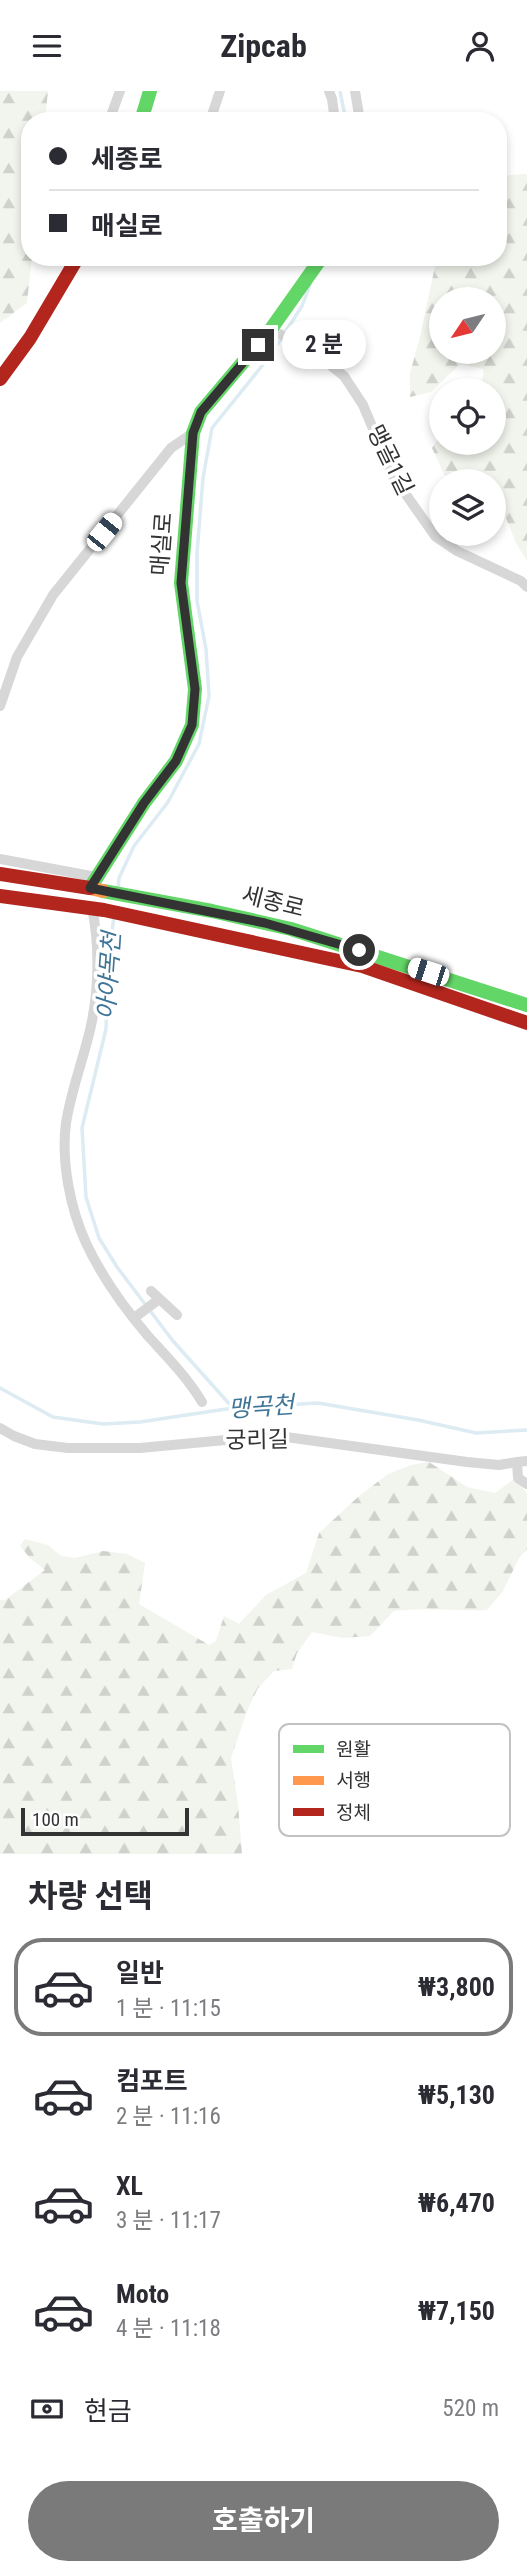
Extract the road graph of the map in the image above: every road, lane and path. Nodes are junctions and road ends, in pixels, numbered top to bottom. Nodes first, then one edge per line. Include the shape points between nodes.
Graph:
1 (120, 91) edge
2 (150, 91) edge
3 (220, 91) edge
4 (329, 91) edge
5 (355, 91) edge
6 (112, 112) edge
7 (144, 112) edge
8 (213, 112) edge
9 (333, 112) edge
10 (358, 112) edge
11 (73, 266) edge
12 (308, 266) edge
13 (315, 266) edge
14 (303, 282) junction
15 (271, 328) junction
16 (0, 379) edge
17 (193, 433) junction
18 (527, 587) edge
19 (0, 706) edge
20 (0, 859) edge
21 (0, 874) edge
22 (97, 885) junction
23 (0, 896) edge
24 (98, 909) junction
25 (527, 1005) edge
26 (527, 1023) edge
27 (151, 1291) dead end
28 (158, 1300) junction
29 (177, 1315) dead end
30 (134, 1318) junction
31 (202, 1402) dead end
32 (0, 1428) edge
33 (522, 1461) edge
34 (527, 1485) edge

1 - 6 street
2 - 7 main road
3 - 8 street
4 - 9 street
5 - 10 street
11 - 16 main road
12 - 14 street
13 - 14 main road, 매실로
14 - 15 main road, 매실로
15 - 17 main road, 매실로 via 201,412
15 - 18 street, 맹골1길 via 344,376 368,415 393,476 435,536
17 - 19 street via 171,449 53,595 17,657
17 - 22 main road, 매실로 via 181,583 195,689 192,725 176,761 144,803
20 - 22 street
21 - 22 main road, 세종로
22 - 25 main road, 세종로 via 291,929
23 - 24 main road, 세종로
24 - 26 main road, 세종로 via 362,966
24 - 30 street via 95,1005 66,1124 66,1161 72,1203 86,1243
27 - 28 street
28 - 29 street
28 - 30 street
30 - 31 street
32 - 33 street, 궁리길 via 35,1444 68,1448 286,1437 467,1462 499,1465
33 - 34 street, 궁리길 via 519,1478

